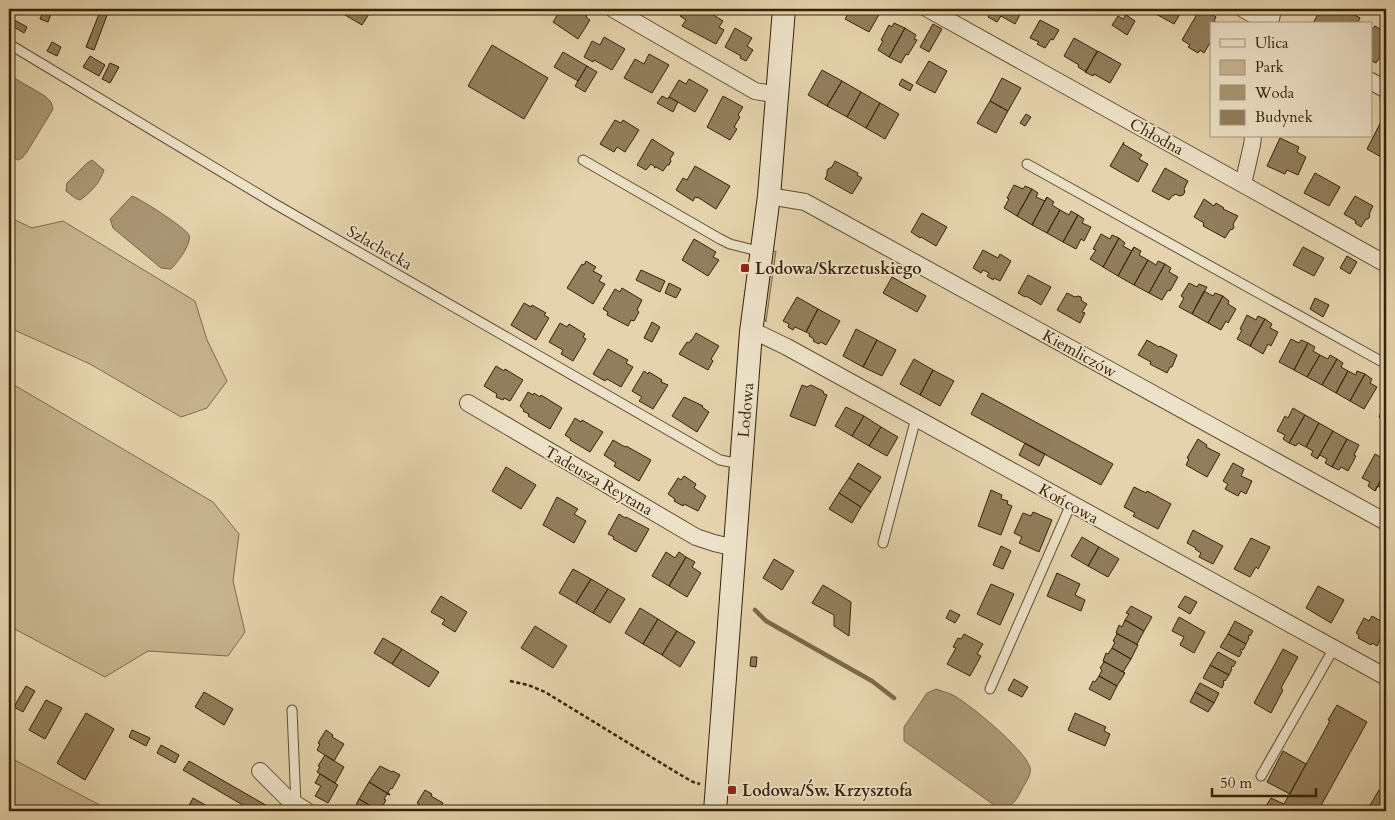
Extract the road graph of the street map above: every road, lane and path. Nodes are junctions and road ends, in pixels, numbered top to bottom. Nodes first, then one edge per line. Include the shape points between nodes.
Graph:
1 (613, 9) edge
2 (784, 9) edge
3 (928, 9) edge
4 (1243, 9) edge
5 (1273, 9) edge
6 (1266, 22) edge
7 (1270, 22) edge
8 (9, 44) edge
9 (1372, 82) edge
10 (1386, 90) edge
11 (778, 95) junction
12 (1253, 138) edge
13 (583, 160) dead end
14 (1026, 164) dead end
15 (1243, 184) junction
16 (769, 196) junction
17 (762, 252) junction
18 (1386, 264) edge
19 (751, 332) junction
20 (1386, 364) edge
21 (468, 403) dead end
22 (916, 418) junction
23 (741, 464) junction
24 (1071, 504) junction
25 (1386, 522) edge
26 (883, 543) dead end
27 (735, 548) junction
28 (1334, 648) junction
29 (1386, 677) edge
30 (510, 681) dead end
31 (990, 688) dead end
32 (292, 710) dead end
33 (260, 771) dead end
34 (1262, 776) dead end
35 (717, 786) junction
36 (301, 808) edge
37 (715, 811) edge

1 - 11 street via 755,91
2 - 11 street, Lodowa
3 - 15 street, Chłodna
4 - 6 street
5 - 7 street
8 - 23 lane, Szlachecka via 275,204 686,440 725,462
9 - 10 street
11 - 16 street, Lodowa
12 - 15 street
13 - 17 lane via 720,239
14 - 20 lane
15 - 18 street, Chłodna
16 - 17 street, Lodowa
16 - 25 street, Kiemliczów via 805,202
17 - 19 street, Lodowa
19 - 22 street, Końcowa via 786,347
19 - 23 street, Lodowa
21 - 27 street, Tadeusza Reytana via 696,537
22 - 24 street, Końcowa
22 - 26 lane
23 - 27 street, Lodowa
24 - 28 street, Końcowa
24 - 31 lane
27 - 35 street, Lodowa
28 - 29 street, Końcowa
28 - 34 lane
30 - 35 path via 545,692 693,782
32 - 36 lane
33 - 36 street
35 - 37 street, Lodowa

